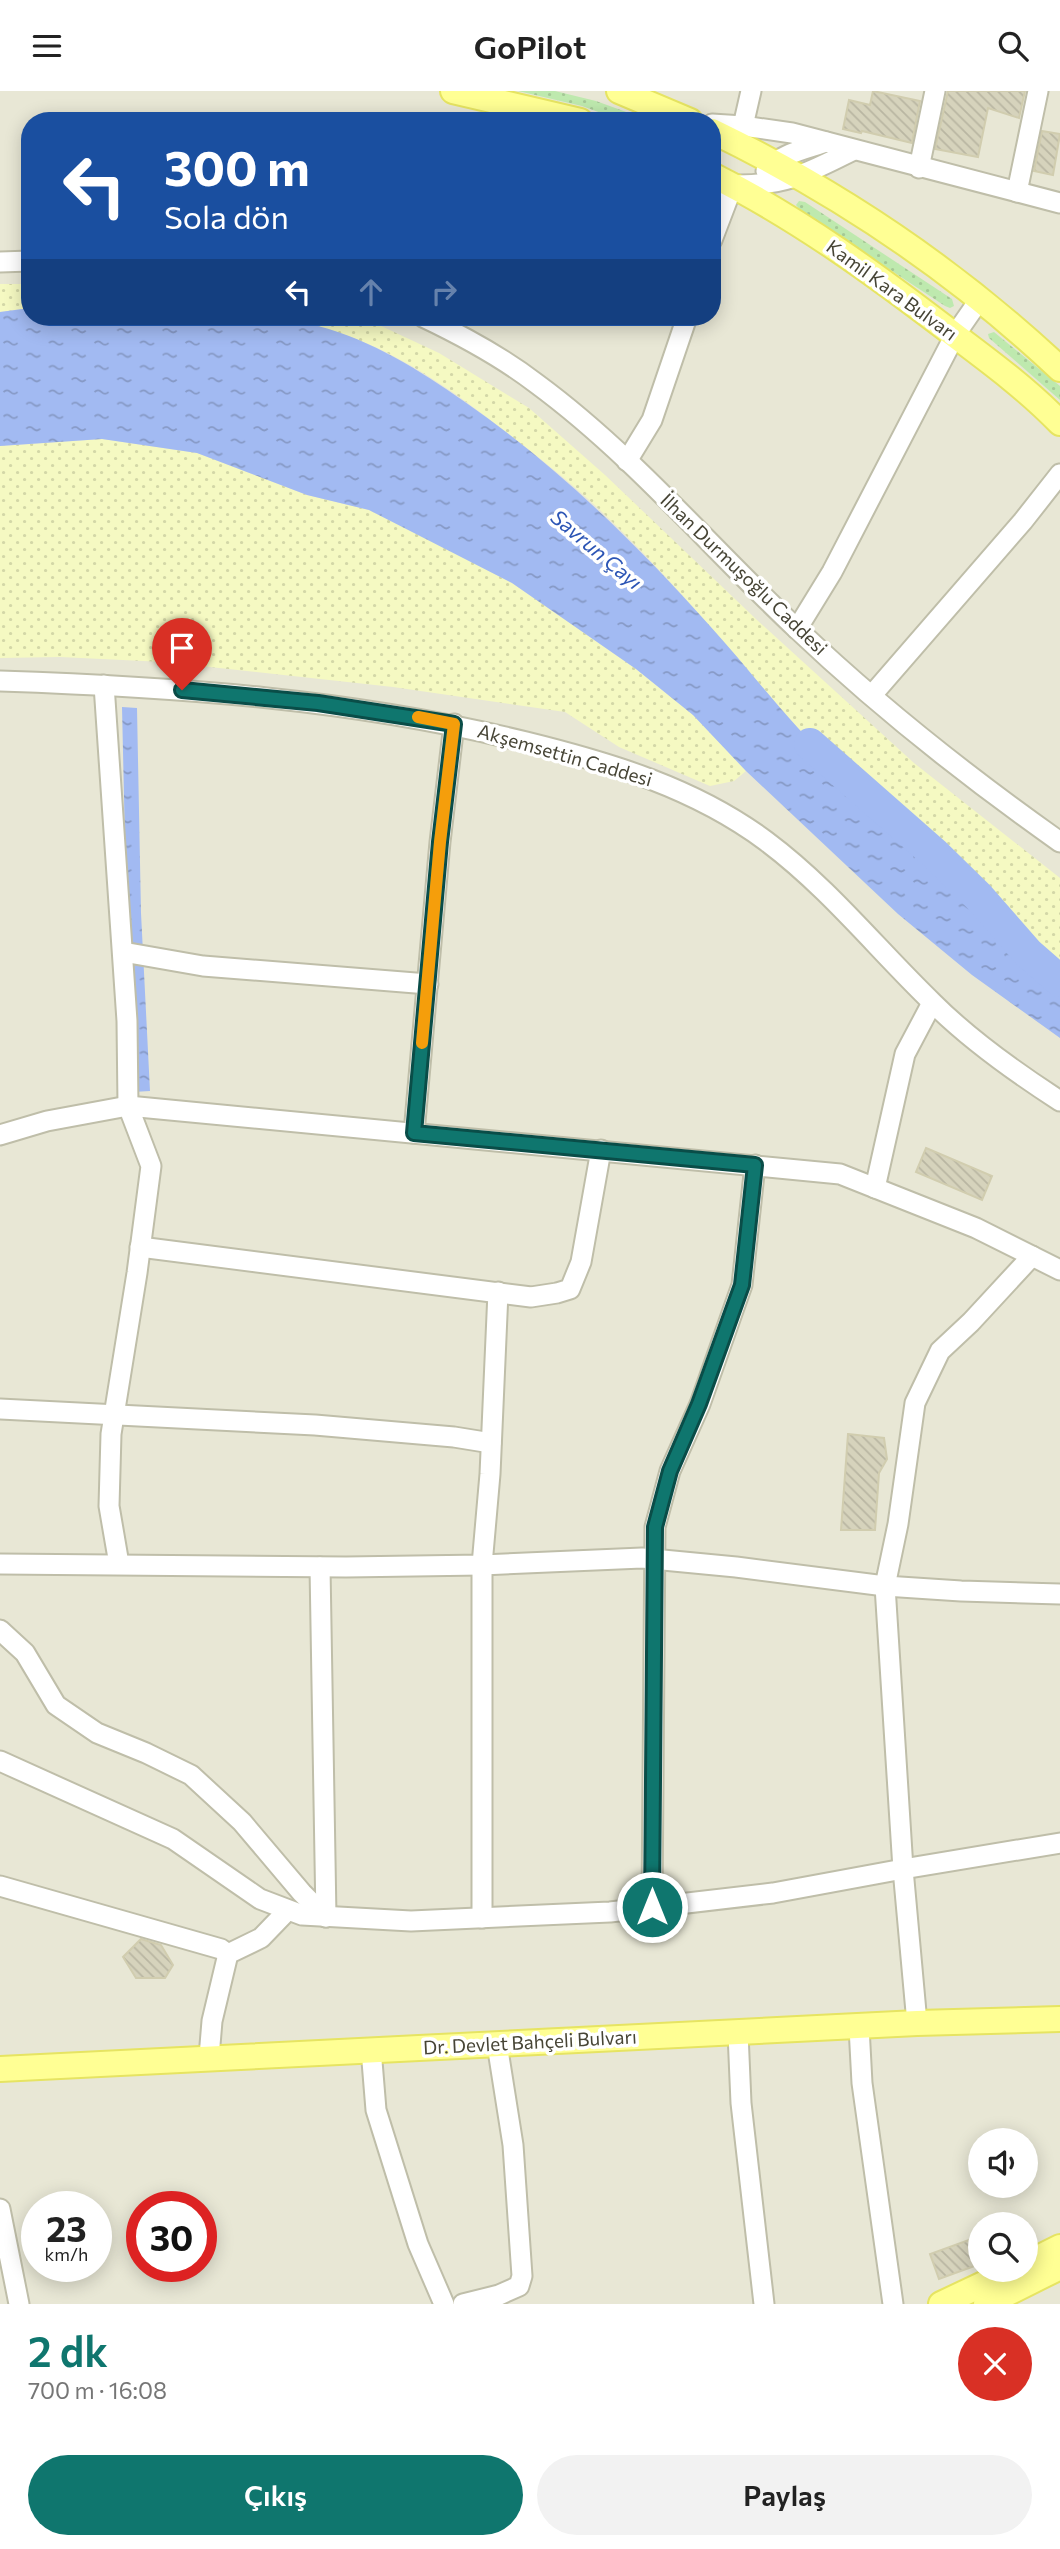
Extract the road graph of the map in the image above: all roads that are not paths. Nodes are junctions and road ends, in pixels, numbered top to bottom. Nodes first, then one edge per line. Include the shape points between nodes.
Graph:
1 (453, 91) edge
2 (619, 91) edge
3 (751, 91) edge
4 (935, 91) edge
5 (1038, 91) edge
6 (664, 100) edge
7 (542, 112) edge
8 (679, 112) edge
9 (721, 125) edge
10 (743, 126) junction
11 (721, 136) edge
12 (827, 142) junction
13 (854, 150) junction
14 (774, 163) junction
15 (919, 168) junction
16 (799, 177) junction
17 (722, 180) edge
18 (762, 185) junction
19 (1017, 192) junction
20 (1060, 203) edge
21 (782, 215) junction
22 (21, 262) edge
23 (0, 263) edge
24 (979, 299) junction
25 (441, 326) edge
26 (684, 326) edge
27 (955, 335) junction
28 (1060, 369) edge
29 (1060, 423) edge
30 (627, 461) junction
31 (1060, 474) edge
32 (797, 629) junction
33 (0, 681) edge
34 (104, 685) junction
35 (872, 695) junction
36 (454, 724) junction
37 (1060, 842) edge
38 (123, 952) junction
39 (428, 984) junction
40 (932, 1003) junction
41 (1060, 1101) edge
42 (128, 1106) junction
43 (414, 1133) junction
44 (0, 1135) edge
45 (601, 1150) junction
46 (755, 1165) junction
47 (875, 1188) junction
48 (140, 1247) junction
49 (1032, 1256) junction
50 (1060, 1270) edge
51 (498, 1292) junction
52 (0, 1409) edge
53 (114, 1416) junction
54 (491, 1443) junction
55 (657, 1559) junction
56 (0, 1564) edge
57 (119, 1564) junction
58 (482, 1565) junction
59 (320, 1567) junction
60 (885, 1586) junction
61 (1060, 1594) edge
62 (0, 1630) edge
63 (0, 1761) edge
64 (1060, 1843) edge
65 (903, 1869) junction
66 (0, 1886) edge
67 (652, 1907) junction
68 (288, 1910) junction
69 (326, 1917) junction
70 (482, 1917) junction
71 (228, 1954) junction
72 (1060, 2019) edge
73 (917, 2023) junction
74 (859, 2027) junction
75 (738, 2033) junction
76 (497, 2043) junction
77 (371, 2049) junction
78 (209, 2057) junction
79 (0, 2069) edge
80 (0, 2209) edge
81 (1060, 2247) edge
82 (1038, 2257) edge
83 (1060, 2267) edge
84 (988, 2282) edge
85 (19, 2304) edge
86 (444, 2304) edge
87 (463, 2304) edge
88 (764, 2304) edge
89 (893, 2304) edge
90 (941, 2304) edge
91 (986, 2304) edge

1 - 7 main road
2 - 6 main road
3 - 10 street
4 - 15 street
5 - 19 street
6 - 8 main road
9 - 10 street
10 - 12 street
11 - 14 main road
12 - 13 street
12 - 14 street
13 - 15 street
13 - 16 street
14 - 16 main road
14 - 18 street
15 - 19 street
16 - 18 street
16 - 24 main road
17 - 18 street
17 - 21 main road, Kamil Kara Bulvarı
18 - 21 street
19 - 20 street
21 - 27 main road, Kamil Kara Bulvarı via 880,278
22 - 23 street
24 - 27 street
24 - 28 main road
25 - 30 street, İlhan Durmuşoğlu Caddesi via 536,382
26 - 30 street via 652,420
27 - 29 main road, Kamil Kara Bulvarı
27 - 32 street via 832,572
30 - 32 street, İlhan Durmuşoğlu Caddesi
31 - 35 street
32 - 35 street, İlhan Durmuşoğlu Caddesi
33 - 34 street, Akşemsettin Caddesi
34 - 36 street, Akşemsettin Caddesi via 305,701
34 - 38 street
35 - 37 street, İlhan Durmuşoğlu Caddesi
36 - 39 street
36 - 40 street, Akşemsettin Caddesi via 637,772 729,816 805,873
38 - 39 street via 202,966
38 - 42 street
39 - 43 street
40 - 41 street, Akşemsettin Caddesi via 994,1057
40 - 47 street via 905,1054
42 - 43 street
42 - 44 street
42 - 48 street via 151,1166
43 - 45 street
45 - 46 street
45 - 51 street via 581,1262 570,1289 531,1297
46 - 47 street via 840,1174
46 - 55 street via 742,1285 670,1471 655,1527
47 - 49 street
48 - 51 street
48 - 53 street
49 - 50 street
49 - 60 street via 940,1351 915,1403
51 - 54 street
52 - 53 street
53 - 54 street via 315,1425
53 - 57 street via 109,1506
54 - 58 street
55 - 58 street
55 - 60 street
55 - 67 street
56 - 57 street
57 - 59 street
58 - 59 street
58 - 70 street
59 - 69 street
60 - 61 street
60 - 65 street
62 - 69 street via 25,1653 56,1705 97,1733 191,1775 242,1822
63 - 68 street via 173,1839 260,1899
64 - 65 street
65 - 67 street via 773,1893
65 - 73 street
66 - 71 street
67 - 70 street
68 - 69 street
68 - 71 street via 261,1938
69 - 70 street via 411,1921
71 - 78 street via 212,2021
72 - 73 main road, Dr. Devlet Bahçeli Bulvarı
73 - 74 main road, Dr. Devlet Bahçeli Bulvarı
74 - 75 main road, Dr. Devlet Bahçeli Bulvarı
74 - 89 street via 862,2083
75 - 76 main road, Dr. Devlet Bahçeli Bulvarı
75 - 88 street via 741,2103
76 - 77 main road, Dr. Devlet Bahçeli Bulvarı
76 - 87 street via 513,2145 522,2276 519,2286
77 - 78 main road, Dr. Devlet Bahçeli Bulvarı
77 - 86 street via 376,2110 418,2244
78 - 79 main road, Dr. Devlet Bahçeli Bulvarı
80 - 85 street
81 - 82 main road
83 - 91 main road
84 - 90 main road

